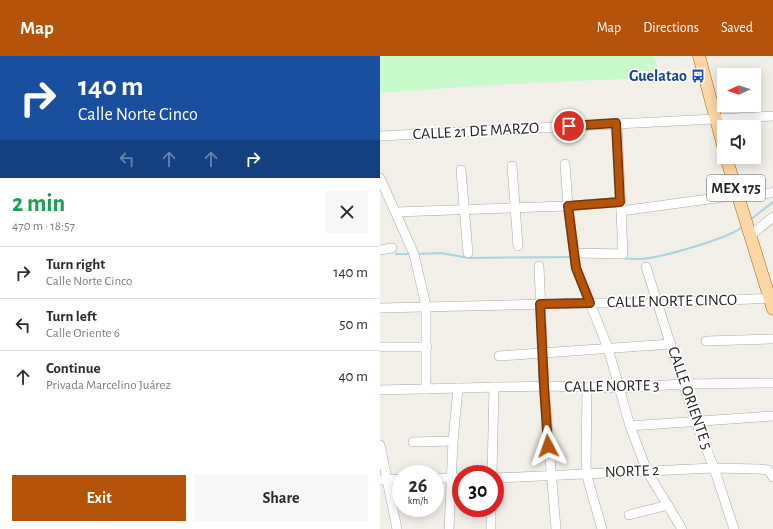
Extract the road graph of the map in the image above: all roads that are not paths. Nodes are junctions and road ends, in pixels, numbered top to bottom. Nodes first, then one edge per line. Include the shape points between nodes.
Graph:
1 (699, 56) edge
2 (773, 116) edge
3 (715, 119) junction
4 (616, 123) junction
5 (717, 126) edge
6 (380, 136) edge
7 (564, 164) dead end
8 (728, 164) edge
9 (512, 166) dead end
10 (460, 170) dead end
11 (380, 178) edge
12 (773, 192) edge
13 (738, 195) junction
14 (568, 206) junction
15 (621, 206) junction
16 (514, 208) junction
17 (465, 209) junction
18 (396, 212) junction
19 (773, 217) edge
20 (748, 227) junction
21 (518, 246) dead end
22 (392, 248) dead end
23 (380, 250) edge
24 (468, 252) dead end
25 (575, 259) junction
26 (539, 266) dead end
27 (646, 267) dead end
28 (772, 302) edge
29 (590, 303) junction
30 (657, 303) junction
31 (540, 304) junction
32 (426, 306) junction
33 (380, 308) edge
34 (773, 339) edge
35 (706, 341) dead end
36 (671, 344) junction
37 (380, 347) edge
38 (426, 347) junction
39 (608, 348) junction
40 (542, 353) junction
41 (499, 356) dead end
42 (773, 383) edge
43 (683, 384) junction
44 (544, 386) junction
45 (494, 387) junction
46 (458, 388) junction
47 (587, 388) junction
48 (620, 388) junction
49 (426, 389) junction
50 (380, 390) edge
51 (773, 416) edge
52 (696, 422) junction
53 (630, 426) junction
54 (452, 441) junction
55 (413, 442) dead end
56 (380, 445) edge
57 (455, 465) edge
58 (492, 465) edge
59 (714, 468) junction
60 (648, 471) junction
61 (586, 473) junction
62 (771, 474) edge
63 (550, 476) junction
64 (504, 478) edge
65 (384, 480) edge
66 (668, 505) junction
67 (452, 507) edge
68 (629, 515) dead end
69 (397, 529) edge
70 (449, 529) edge
71 (556, 529) edge
72 (602, 529) edge
73 (682, 529) edge
74 (734, 529) edge

1 - 3 main road
2 - 3 street, CALLE 21 DE MARZO
3 - 4 street, CALLE 21 DE MARZO
3 - 5 main road
4 - 6 street, CALLE 21 DE MARZO
4 - 15 street
7 - 14 street
8 - 13 main road, MEX 175
9 - 16 street
10 - 17 street
11 - 18 street
12 - 13 street via 762,195
13 - 15 street
13 - 20 main road, MEX 175
14 - 15 street
14 - 16 street
14 - 25 street
15 - 25 street via 623,254 580,253
16 - 17 street
16 - 21 street
17 - 18 street
17 - 24 street
18 - 32 street via 412,252
19 - 20 street
20 - 28 main road, MEX 175
22 - 23 street
25 - 29 street
26 - 31 street
27 - 30 street, CALLE ORIENTE 5
28 - 30 street, CALLE NORTE CINCO
29 - 30 street, CALLE NORTE CINCO
29 - 31 street, CALLE NORTE CINCO
29 - 39 street
30 - 36 street, CALLE ORIENTE 5
31 - 32 street, CALLE NORTE CINCO
31 - 40 street
32 - 33 street, CALLE NORTE CINCO
32 - 38 street
34 - 35 street
36 - 39 street
36 - 43 street, CALLE ORIENTE 5
37 - 38 street
38 - 49 street
39 - 40 street
39 - 48 street
40 - 41 street
40 - 44 street
42 - 43 street, CALLE NORTE 3
43 - 48 street, CALLE NORTE 3
43 - 52 street, CALLE ORIENTE 5
44 - 45 street, CALLE NORTE 3
44 - 47 street, CALLE NORTE 3
44 - 63 street
45 - 46 street, CALLE NORTE 3
45 - 58 street
46 - 49 street, CALLE NORTE 3
46 - 54 street
47 - 48 street, CALLE NORTE 3
47 - 61 street
48 - 53 street
49 - 50 street, CALLE NORTE 3
51 - 52 street
52 - 53 street
52 - 59 street, CALLE ORIENTE 5
53 - 60 street
54 - 55 street
54 - 57 street
56 - 65 street
59 - 60 street, NORTE 2
59 - 62 street, NORTE 2 via 759,469
59 - 74 street, CALLE ORIENTE 5
60 - 61 street, NORTE 2
60 - 66 street
61 - 63 street, NORTE 2
61 - 72 street
63 - 64 street, NORTE 2
63 - 71 street
65 - 69 street
66 - 68 street
66 - 73 street
67 - 70 street

